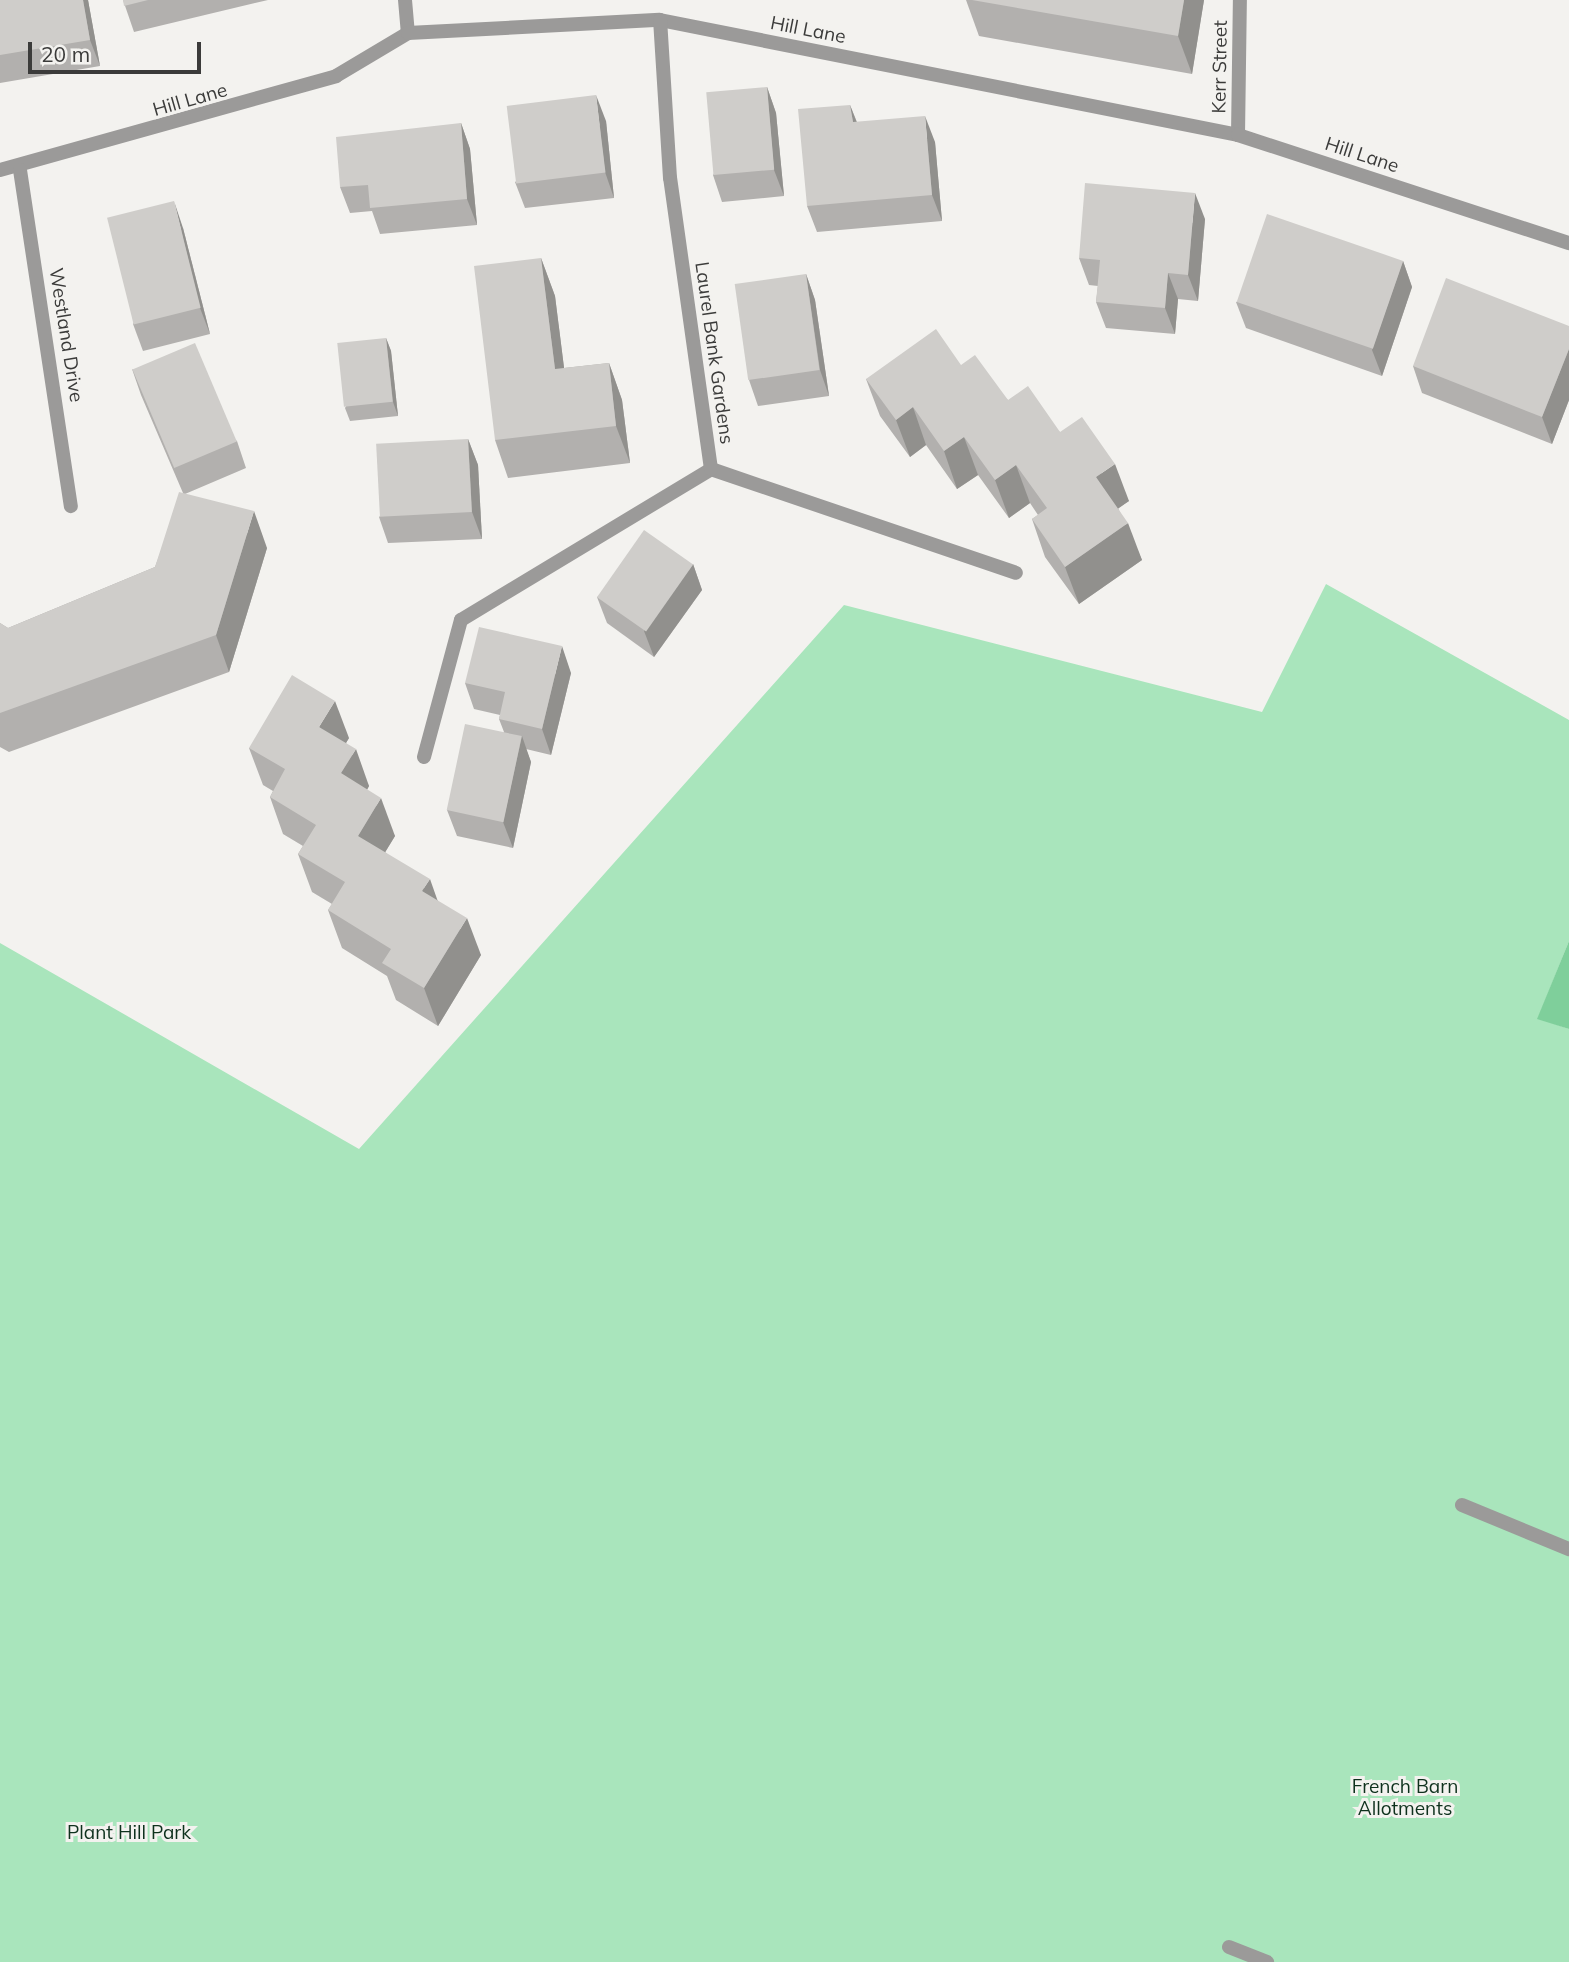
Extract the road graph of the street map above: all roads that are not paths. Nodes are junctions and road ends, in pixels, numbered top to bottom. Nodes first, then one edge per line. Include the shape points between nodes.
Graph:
1 (405, 0) edge
2 (1240, 0) edge
3 (660, 20) junction
4 (408, 33) junction
5 (1238, 135) junction
6 (0, 170) edge
7 (20, 170) junction
8 (1569, 243) edge
9 (711, 469) junction
10 (71, 506) dead end
11 (1016, 573) dead end
12 (424, 757) dead end
13 (1462, 1505) dead end
14 (1569, 1549) edge
15 (1229, 1947) dead end
16 (1268, 1962) edge

1 - 4 street
2 - 5 street, Kerr Street
3 - 4 street, Hill Lane
3 - 5 street, Hill Lane
3 - 9 street, Laurel Bank Gardens via 670,178
4 - 7 street, Hill Lane via 336,76
5 - 8 street, Hill Lane
6 - 7 street, Hill Lane
7 - 10 street, Westland Drive
9 - 11 street
9 - 12 street, Laurel Bank Gardens via 461,620
13 - 14 street
15 - 16 street

